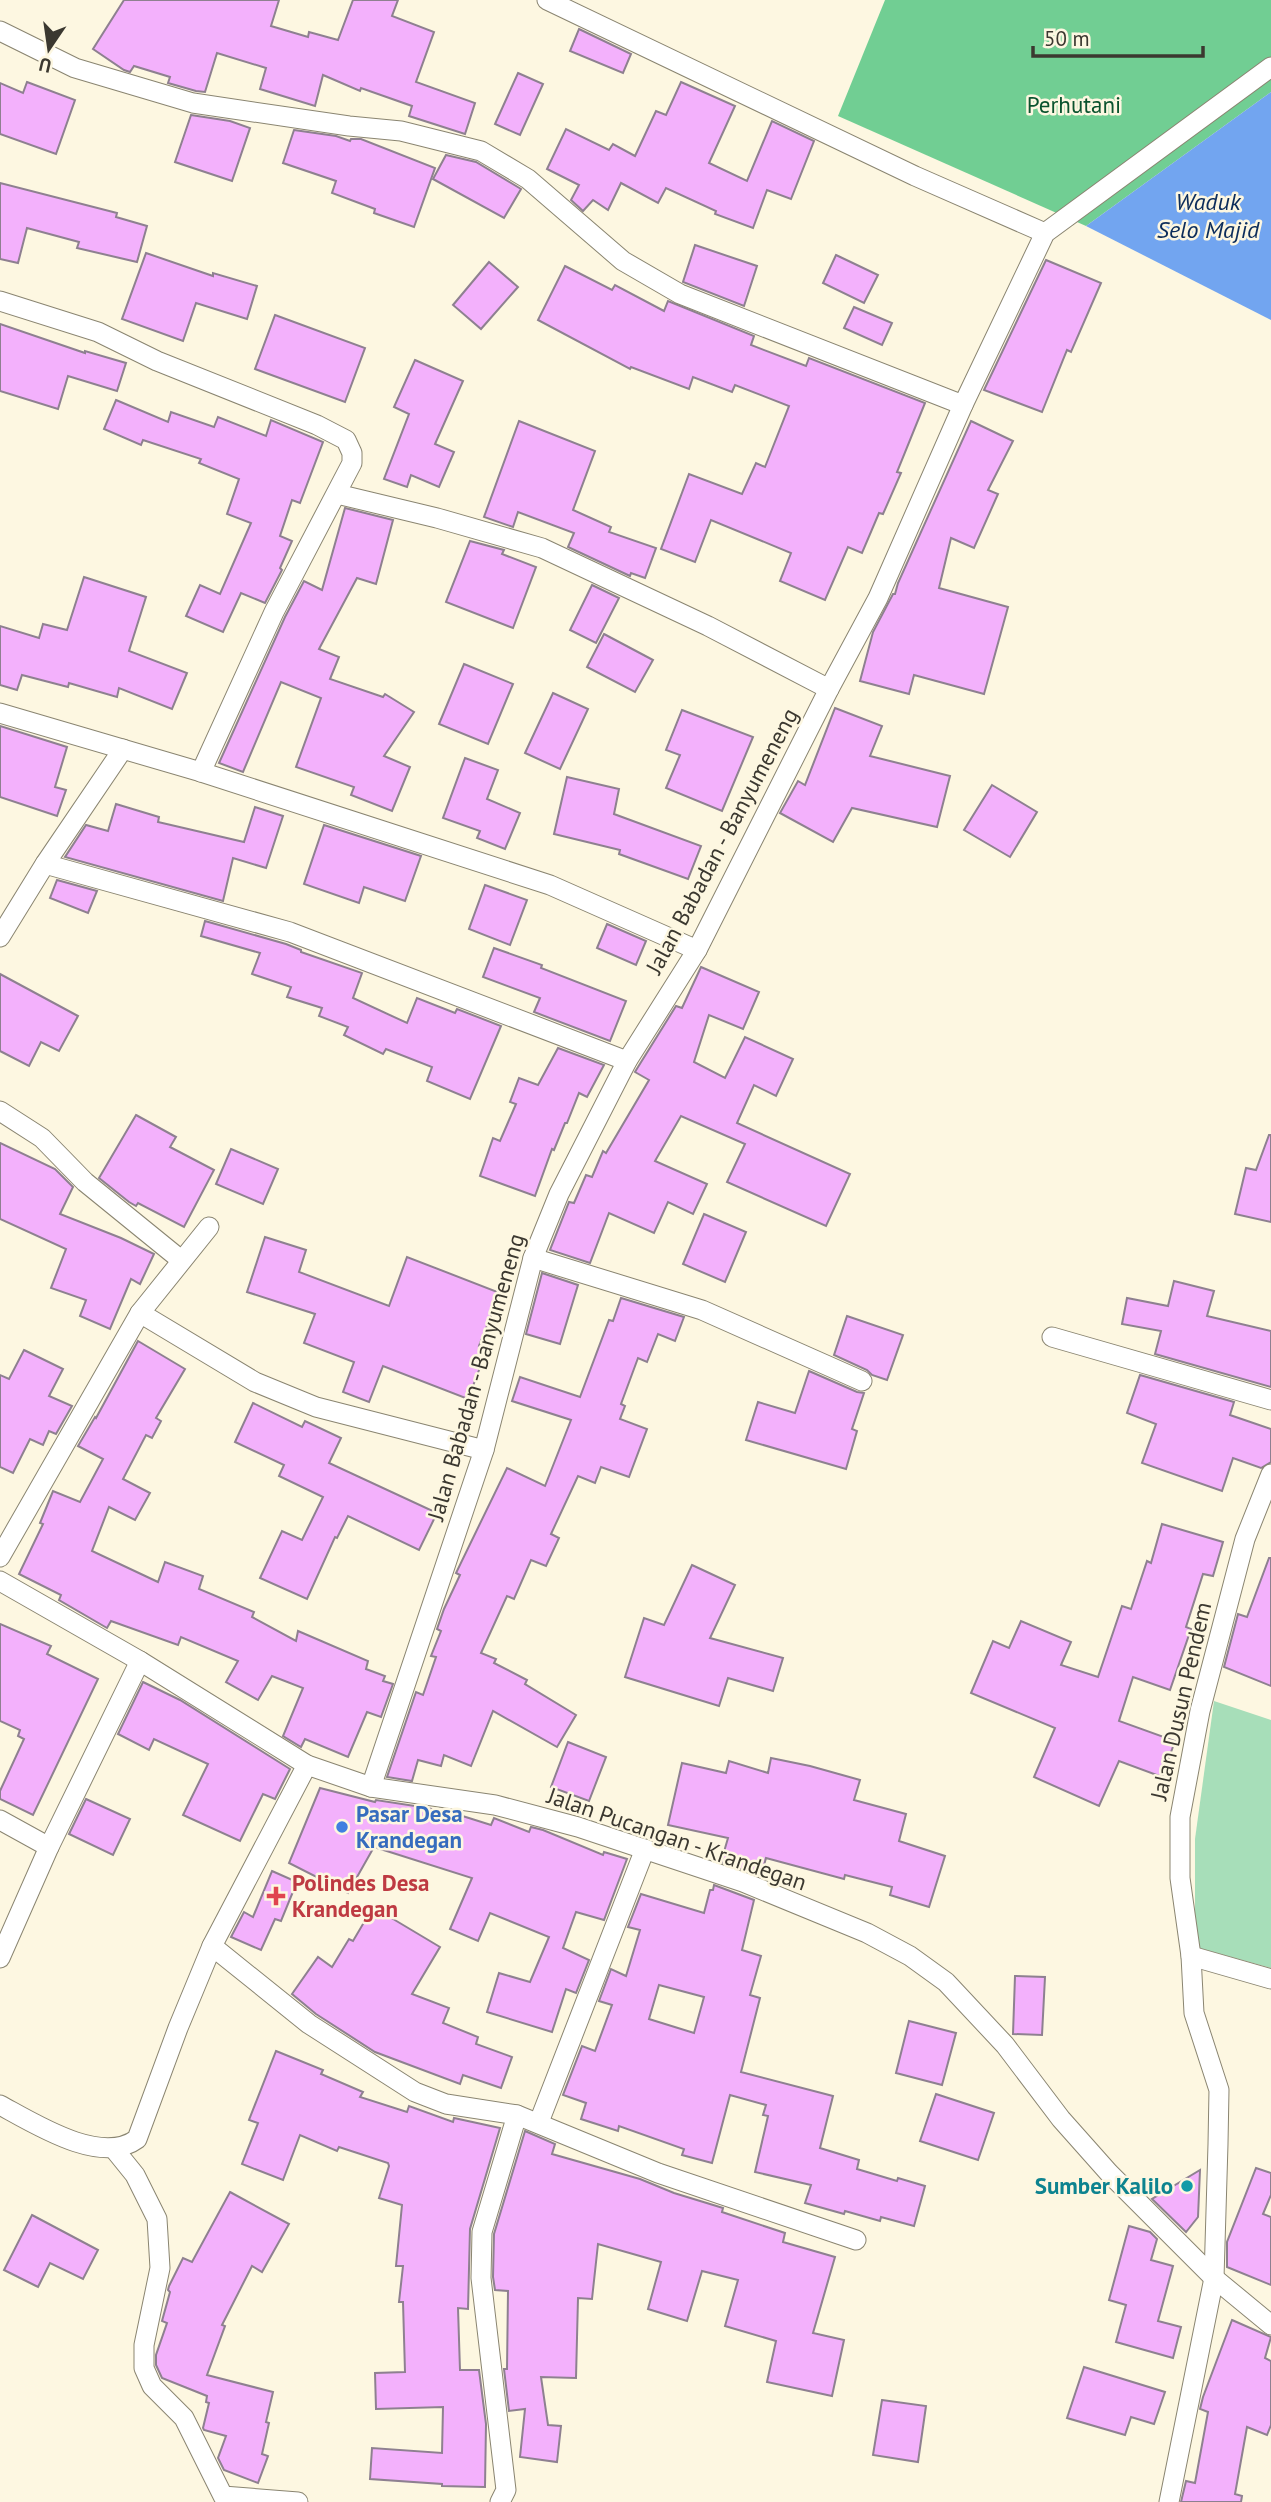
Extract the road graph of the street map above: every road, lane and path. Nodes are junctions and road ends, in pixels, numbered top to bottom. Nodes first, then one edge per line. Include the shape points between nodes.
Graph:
1 (547, 0) edge
2 (0, 31) edge
3 (1271, 67) edge
4 (1045, 233) junction
5 (0, 301) edge
6 (963, 405) junction
7 (337, 494) junction
8 (829, 689) junction
9 (0, 713) edge
10 (124, 749) junction
11 (201, 772) junction
12 (45, 864) junction
13 (0, 937) edge
14 (697, 950) junction
15 (627, 1061) junction
16 (0, 1111) edge
17 (209, 1227) dead end
18 (533, 1258) junction
19 (181, 1260) junction
20 (140, 1313) junction
21 (1052, 1338) dead end
22 (862, 1381) dead end
23 (1271, 1400) edge
24 (484, 1450) junction
25 (1271, 1474) edge
26 (0, 1558) edge
27 (0, 1581) edge
28 (140, 1661) junction
29 (307, 1765) junction
30 (371, 1787) junction
31 (0, 1820) edge
32 (49, 1847) junction
33 (645, 1849) junction
34 (212, 1946) junction
35 (1191, 1956) junction
36 (0, 1958) edge
37 (1271, 1979) edge
38 (0, 2105) edge
39 (517, 2115) junction
40 (539, 2122) junction
41 (114, 2149) junction
42 (856, 2240) dead end
43 (1213, 2278) junction
44 (1271, 2325) edge
45 (298, 2502) edge
46 (500, 2502) edge
47 (1169, 2502) edge

1 - 4 street
2 - 6 street via 75,68 193,103 401,131 481,151 528,179 623,261 680,294
3 - 4 street, Jalan Babadan - Banyumeneng
4 - 6 street, Jalan Babadan - Banyumeneng
5 - 7 street via 98,332 346,440 352,463
6 - 8 street, Jalan Babadan - Banyumeneng via 878,598
7 - 8 street via 542,548
7 - 11 street via 274,612
8 - 14 street, Jalan Babadan - Banyumeneng
9 - 10 street
10 - 11 street
10 - 12 street
11 - 14 street via 550,885
12 - 13 street
12 - 15 street via 290,932
14 - 15 street, Jalan Babadan - Banyumeneng
15 - 18 street, Jalan Babadan - Banyumeneng via 559,1194
16 - 19 street via 42,1138 85,1182
17 - 19 street
18 - 22 street via 702,1310
18 - 24 street, Jalan Babadan - Banyumeneng
19 - 20 street
20 - 24 street via 255,1382 316,1407
20 - 26 street
21 - 23 street
24 - 30 street, Jalan Babadan - Banyumeneng
25 - 35 street, Jalan Dusun Pendem via 1245,1539 1200,1711 1180,1817 1180,1878
27 - 28 street, Jalan Pucangan - Krandegan
28 - 29 street, Jalan Pucangan - Krandegan
28 - 32 street
29 - 30 street, Jalan Pucangan - Krandegan
29 - 34 street
30 - 33 street, Jalan Pucangan - Krandegan via 495,1805
31 - 32 street
32 - 36 street
33 - 40 street
33 - 43 street, Jalan Pucangan - Krandegan via 743,1881 867,1933 946,1982 1005,2045 1109,2173
34 - 39 street via 309,2024 415,2092 446,2104
34 - 41 street via 138,2139
35 - 37 street
35 - 43 street, Jalan Dusun Pendem via 1194,2013 1219,2090
38 - 41 street via 83,2145
39 - 40 street
39 - 46 street via 482,2232 481,2278 506,2490
40 - 42 street via 658,2173
41 - 45 street via 135,2175 157,2219 160,2268 144,2345 144,2368 152,2386 184,2418 223,2496
43 - 44 street, Jalan Pucangan - Krandegan
43 - 47 street, Jalan Dusun Pendem

